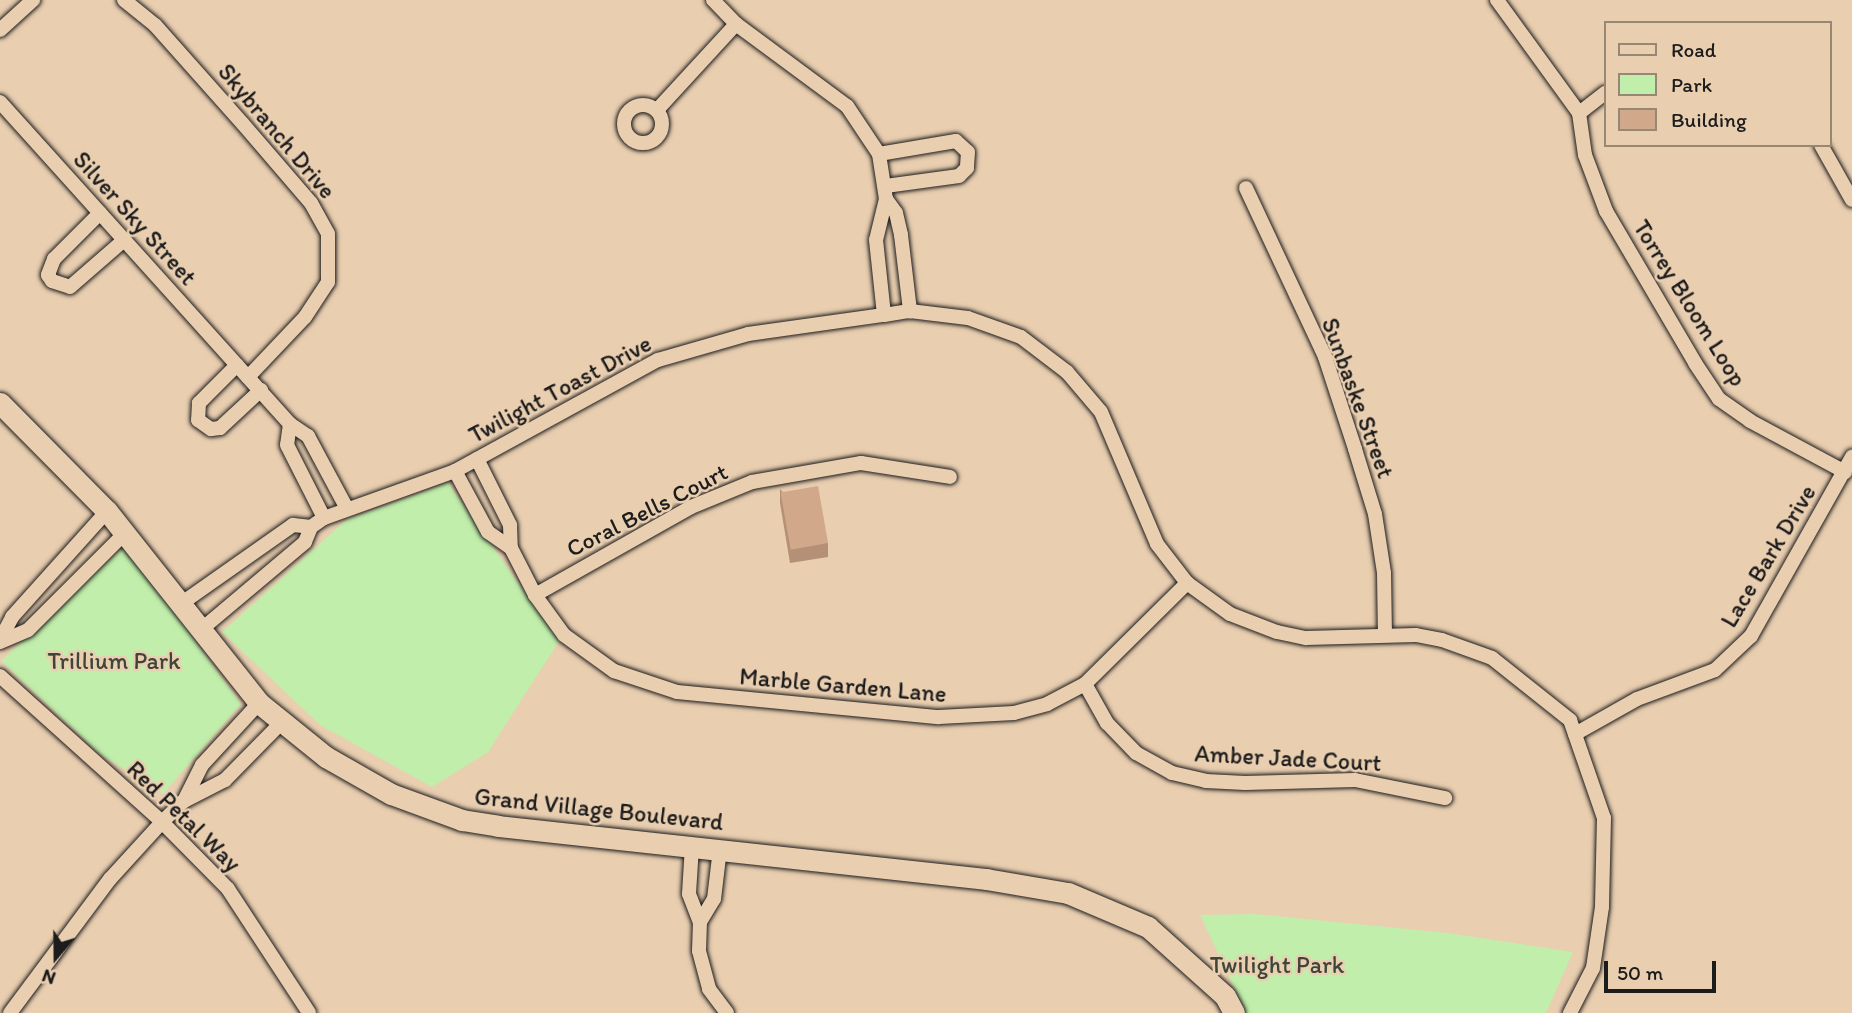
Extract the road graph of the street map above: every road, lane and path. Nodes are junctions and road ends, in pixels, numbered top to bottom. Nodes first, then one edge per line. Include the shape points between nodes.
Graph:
1 (33, 0) edge
2 (124, 0) edge
3 (713, 0) edge
4 (1497, 0) edge
5 (736, 24) junction
6 (0, 30) edge
7 (1604, 94) edge
8 (0, 102) edge
9 (657, 110) dead end
10 (1579, 113) junction
11 (1822, 147) edge
12 (879, 154) junction
13 (1245, 188) dead end
14 (886, 193) junction
15 (1852, 200) edge
16 (100, 213) junction
17 (124, 240) junction
18 (910, 312) junction
19 (884, 314) junction
20 (237, 365) junction
21 (248, 377) junction
22 (261, 390) junction
23 (0, 403) edge
24 (290, 424) junction
25 (1852, 457) edge
26 (477, 459) junction
27 (455, 471) junction
28 (1845, 472) junction
29 (950, 477) dead end
30 (346, 507) junction
31 (107, 511) junction
32 (324, 518) junction
33 (311, 527) junction
34 (125, 533) junction
35 (511, 548) junction
36 (1187, 583) junction
37 (535, 595) junction
38 (182, 603) junction
39 (203, 628) junction
40 (1385, 635) junction
41 (0, 641) edge
42 (0, 676) edge
43 (1085, 684) junction
44 (259, 703) junction
45 (280, 724) junction
46 (1575, 734) junction
47 (1446, 798) dead end
48 (184, 801) junction
49 (162, 822) junction
50 (692, 846) junction
51 (720, 849) junction
52 (700, 922) junction
53 (10, 1013) edge
54 (309, 1013) edge
55 (727, 1013) edge
56 (1234, 1013) edge
57 (1570, 1013) edge

1 - 6 street
2 - 21 street, Skybranch Drive via 147,17 243,124 310,203 328,234 328,282 305,317
3 - 5 street
4 - 10 street
5 - 9 street
5 - 12 street via 847,106
7 - 10 street
8 - 16 street, Silver Sky Street
10 - 28 street, Torrey Bloom Loop via 1585,155 1606,211 1719,399 1799,451
11 - 15 street
12 - 14 street
12 - 14 street via 956,141 968,152 967,168 959,177
13 - 40 street, Sunbaske Street via 1325,357 1355,449 1375,514
14 - 18 street via 901,235
14 - 19 street via 876,240
16 - 17 street, Silver Sky Street
16 - 17 street via 54,259 48,275 52,281 69,287
17 - 20 street, Silver Sky Street
18 - 19 street, Twilight Toast Drive
18 - 36 street, Twilight Toast Drive via 993,325 1021,337 1067,372 1101,412 1146,525
19 - 26 street, Twilight Toast Drive via 748,334 658,360
20 - 21 street, Silver Sky Street
20 - 22 street via 199,403 198,421 211,429 220,428
21 - 22 street, Silver Sky Street
22 - 24 street, Silver Sky Street
23 - 31 street, Grand Village Boulevard
24 - 30 street, Silver Sky Street via 308,436
24 - 32 street via 287,445
25 - 28 street
26 - 27 street, Twilight Toast Drive
26 - 35 street, Marble Garden Lane via 510,525
27 - 30 street, Twilight Toast Drive
27 - 35 street, Marble Garden Lane via 488,532
28 - 46 street, Lace Bark Drive via 1751,636 1715,670 1637,699
29 - 37 street, Coral Bells Court via 861,463 752,482 691,508
30 - 32 street, Twilight Toast Drive
31 - 34 street, Grand Village Boulevard
31 - 41 street via 12,617
32 - 33 street, Twilight Toast Drive
33 - 38 street, Twilight Toast Drive via 293,525
33 - 39 street, Twilight Toast Drive via 305,542
34 - 38 street, Grand Village Boulevard
34 - 41 street via 28,630
35 - 37 street, Marble Garden Lane
36 - 40 street, Twilight Toast Drive via 1230,614 1277,632 1338,639
36 - 43 street, Marble Garden Lane
37 - 43 street, Marble Garden Lane via 564,635 585,652 645,685 677,692 980,718 1047,704
38 - 39 street, Grand Village Boulevard
39 - 44 street, Grand Village Boulevard
40 - 46 street, Twilight Toast Drive via 1442,640 1492,658 1561,711
42 - 49 street, Red Petal Way
43 - 47 street, Amber Jade Court via 1107,723 1136,753 1172,773 1232,782 1355,780
44 - 45 street, Grand Village Boulevard
44 - 48 street via 202,765
45 - 48 street via 225,779
45 - 50 street, Grand Village Boulevard via 380,788 463,821
46 - 57 street, Twilight Toast Drive via 1604,818 1602,907 1593,968
48 - 49 street
49 - 53 street via 94,900
49 - 54 street, Red Petal Way via 228,888
50 - 51 street, Grand Village Boulevard
50 - 52 street via 689,894
51 - 52 street via 714,899
51 - 56 street, Grand Village Boulevard via 986,879 1068,893 1148,927 1225,996
52 - 55 street via 699,951 709,989

